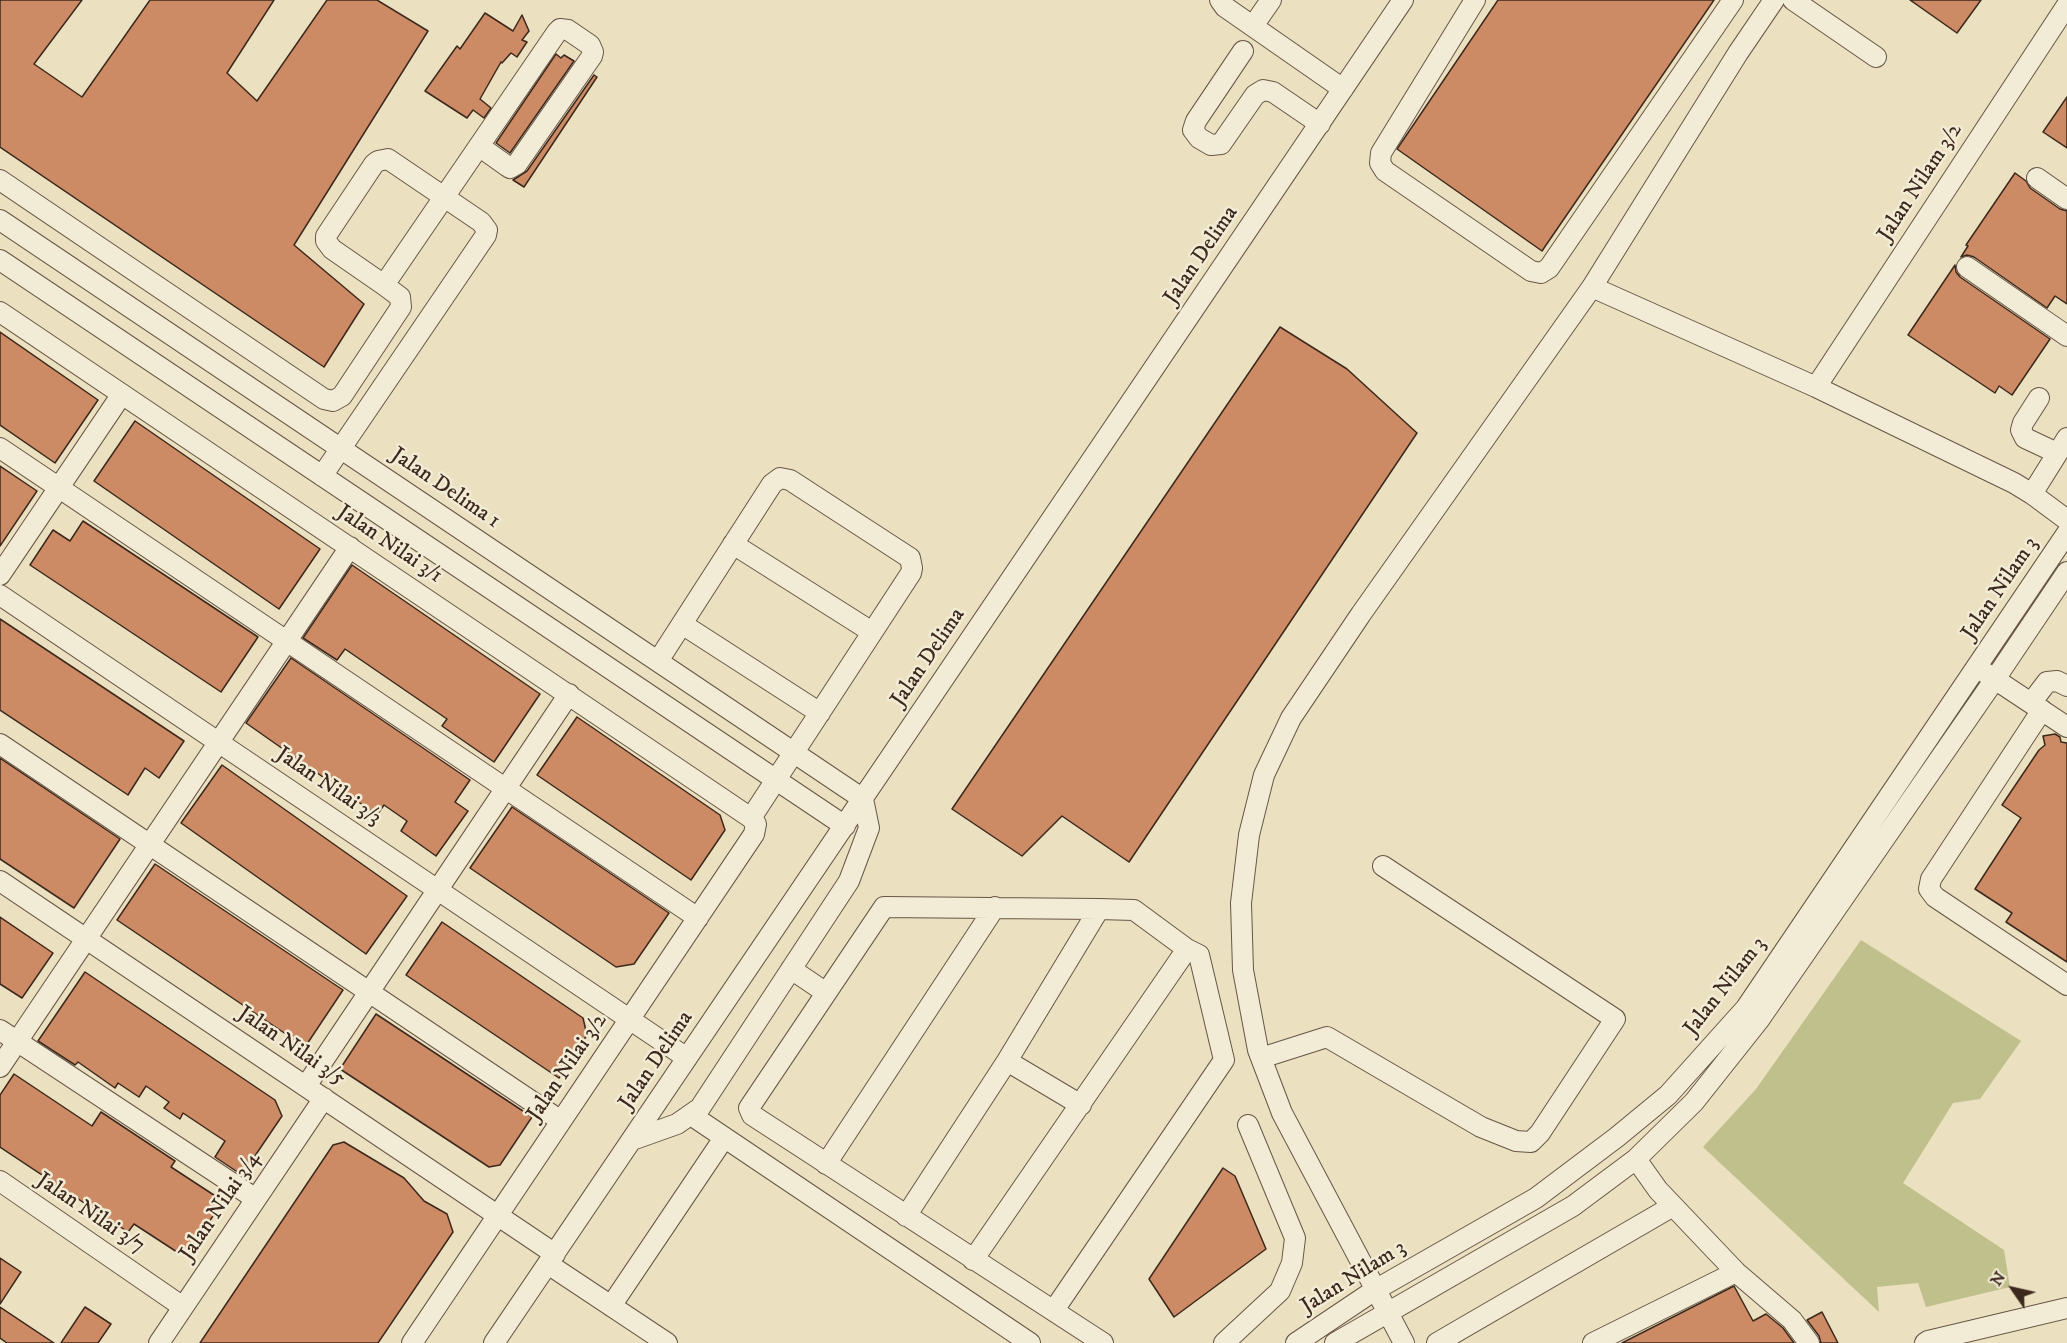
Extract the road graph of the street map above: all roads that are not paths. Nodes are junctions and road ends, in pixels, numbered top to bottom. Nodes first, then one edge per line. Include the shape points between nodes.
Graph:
1 (1220, 0) edge
2 (1271, 0) edge
3 (1403, 0) edge
4 (1475, 0) edge
5 (1733, 0) edge
6 (1774, 0) edge
7 (1793, 0) edge
8 (2067, 5) edge
9 (1253, 26) junction
10 (1243, 51) dead end
11 (1876, 57) dead end
12 (1343, 89) junction
13 (1320, 124) junction
14 (478, 146) junction
15 (2037, 178) dead end
16 (0, 180) edge
17 (444, 197) junction
18 (2067, 199) edge
19 (0, 220) edge
20 (0, 260) edge
21 (1967, 267) dead end
22 (384, 285) junction
23 (1592, 287) junction
24 (0, 312) edge
25 (2067, 336) edge
26 (1816, 387) junction
27 (122, 394) junction
28 (2039, 398) dead end
29 (2062, 446) edge
30 (0, 448) edge
31 (341, 449) junction
32 (322, 476) junction
33 (58, 488) junction
34 (2032, 494) junction
35 (2067, 520) edge
36 (2067, 533) edge
37 (734, 544) junction
38 (350, 547) junction
39 (2067, 572) edge
40 (0, 575) edge
41 (0, 596) edge
42 (682, 624) junction
43 (872, 632) junction
44 (286, 641) junction
45 (658, 661) junction
46 (1977, 667) junction
47 (1995, 679) junction
48 (2067, 686) edge
49 (569, 694) junction
50 (2037, 707) junction
51 (820, 713) junction
52 (2067, 727) edge
53 (218, 742) junction
54 (0, 744) edge
55 (795, 753) junction
56 (777, 780) junction
57 (506, 788) junction
58 (863, 798) junction
59 (752, 818) junction
60 (844, 826) junction
61 (149, 845) junction
62 (1383, 866) dead end
63 (0, 880) edge
64 (438, 890) junction
65 (995, 907) junction
66 (1099, 909) junction
67 (698, 918) junction
68 (86, 939) junction
69 (1187, 949) junction
70 (791, 969) junction
71 (2067, 985) edge
72 (369, 992) junction
73 (825, 992) junction
74 (630, 1019) junction
75 (0, 1030) edge
76 (17, 1042) junction
77 (687, 1058) junction
78 (1261, 1058) junction
79 (1007, 1061) junction
80 (0, 1067) edge
81 (306, 1086) junction
82 (324, 1098) junction
83 (1081, 1105) junction
84 (691, 1115) junction
85 (561, 1121) junction
86 (1248, 1125) dead end
87 (724, 1138) junction
88 (632, 1140) junction
89 (1636, 1159) junction
90 (826, 1164) junction
91 (0, 1181) edge
92 (256, 1199) junction
93 (1673, 1206) junction
94 (498, 1215) junction
95 (906, 1216) junction
96 (551, 1259) junction
97 (974, 1260) junction
98 (1736, 1272) junction
99 (1375, 1290) junction
100 (611, 1306) junction
101 (183, 1307) junction
102 (2067, 1308) edge
103 (1054, 1311) junction
104 (1386, 1312) junction
105 (159, 1343) edge
106 (412, 1343) edge
107 (494, 1343) edge
108 (667, 1343) edge
109 (1030, 1343) edge
110 (1103, 1343) edge
111 (1224, 1343) edge
112 (1296, 1343) edge
113 (1335, 1343) edge
114 (1404, 1343) edge
115 (1437, 1343) edge
116 (1593, 1343) edge
117 (1809, 1343) edge
118 (1925, 1343) edge

1 - 9 street
2 - 9 street
3 - 12 street, Jalan Delima
4 - 5 street via 1381,153 1380,163 1385,171 1532,272 1541,273 1549,268
6 - 23 street
7 - 11 street
8 - 26 street, Jalan Nilam 3/2
9 - 12 street
10 - 13 street via 1196,120 1195,135 1211,146 1221,144 1255,95 1263,90 1273,92
12 - 13 street, Jalan Delima
13 - 58 street, Jalan Delima
14 - 14 street via 560,29 590,45 591,56 517,164 510,168
14 - 17 street
15 - 18 street
16 - 22 street via 329,401 342,396 401,307 400,297
17 - 22 street
17 - 22 street via 392,161 383,159 374,164 328,231 326,241 332,249
17 - 31 street via 485,225 485,240
19 - 31 street, Jalan Delima 1
20 - 32 street
21 - 25 street
23 - 26 street
23 - 78 street via 1361,614 1298,709 1264,775 1249,835 1241,903 1243,970
24 - 27 street, Jalan Nilai 3/1
26 - 34 street
27 - 33 street
27 - 38 street, Jalan Nilai 3/1
28 - 29 street via 2021,430 2025,438
29 - 34 street
30 - 33 street
31 - 32 street
31 - 45 street, Jalan Delima 1
32 - 56 street
33 - 40 street
33 - 44 street
34 - 35 street
36 - 46 street, Jalan Nilam 3
37 - 42 street
37 - 43 street
37 - 43 street via 772,484 780,478 790,480 910,558 910,573
38 - 44 street
38 - 49 street, Jalan Nilai 3/1
39 - 47 street, Jalan Nilam 3
41 - 53 street, Jalan Nilai 3/3
42 - 45 street
42 - 51 street
43 - 51 street
44 - 53 street
44 - 57 street
45 - 55 street, Jalan Delima 1
46 - 47 street
46 - 99 street, Jalan Nilam 3 via 1746,1008 1668,1095 1536,1198
47 - 50 street
47 - 89 street, Jalan Nilam 3 via 1760,1020 1694,1102
48 - 50 street via 2048,682
49 - 57 street
49 - 59 street, Jalan Nilai 3/1
50 - 52 street
50 - 71 street via 1931,879 1929,889 1935,897
51 - 55 street
53 - 61 street
53 - 64 street, Jalan Nilai 3/3
54 - 61 street
55 - 56 street
55 - 58 street, Jalan Delima 1
56 - 59 street
56 - 60 street
57 - 64 street
57 - 67 street
58 - 60 street, Jalan Delima
58 - 70 street via 869,828 849,881
59 - 67 street, Jalan Nilai 3/2 via 756,824 754,834
60 - 77 street, Jalan Delima
61 - 68 street
61 - 72 street
62 - 78 street via 1615,1019 1531,1142 1516,1141 1481,1127 1327,1037
63 - 68 street, Jalan Nilai 3/5
64 - 72 street
64 - 74 street, Jalan Nilai 3/3
65 - 66 street
65 - 73 street via 884,906
65 - 90 street
66 - 69 street via 1134,910
66 - 79 street
67 - 74 street, Jalan Nilai 3/2
68 - 76 street
68 - 81 street, Jalan Nilai 3/5
69 - 83 street
69 - 103 street via 1200,957 1224,1057 1222,1063
70 - 73 street
70 - 84 street via 700,1108
72 - 81 street
72 - 85 street
73 - 90 street via 749,1108 752,1115
74 - 77 street, Jalan Nilai 3/3
74 - 85 street, Jalan Nilai 3/2
75 - 76 street
76 - 80 street
76 - 92 street
77 - 88 street, Jalan Delima
78 - 99 street via 1282,1113
79 - 83 street
79 - 95 street
81 - 82 street, Jalan Nilai 3/5
82 - 92 street, Jalan Nilai 3/4
82 - 94 street, Jalan Nilai 3/5
83 - 97 street
84 - 87 street
84 - 88 street
85 - 94 street, Jalan Nilai 3/2
86 - 111 street via 1294,1238 1292,1263 1280,1291
87 - 100 street
87 - 109 street
88 - 96 street, Jalan Delima
89 - 93 street
89 - 104 street, Jalan Nilam 3 via 1574,1206
90 - 95 street
91 - 101 street, Jalan Nilai 3/7
92 - 101 street, Jalan Nilai 3/4
93 - 98 street
93 - 115 street
94 - 96 street, Jalan Nilai 3/5
94 - 106 street, Jalan Nilai 3/2
95 - 97 street
96 - 100 street, Jalan Nilai 3/5
96 - 107 street, Jalan Delima
97 - 103 street
98 - 116 street
98 - 117 street via 1792,1320
99 - 104 street
99 - 112 street, Jalan Nilam 3
100 - 108 street, Jalan Nilai 3/5
101 - 105 street, Jalan Nilai 3/4
102 - 118 street
103 - 110 street
104 - 113 street, Jalan Nilam 3
104 - 114 street

